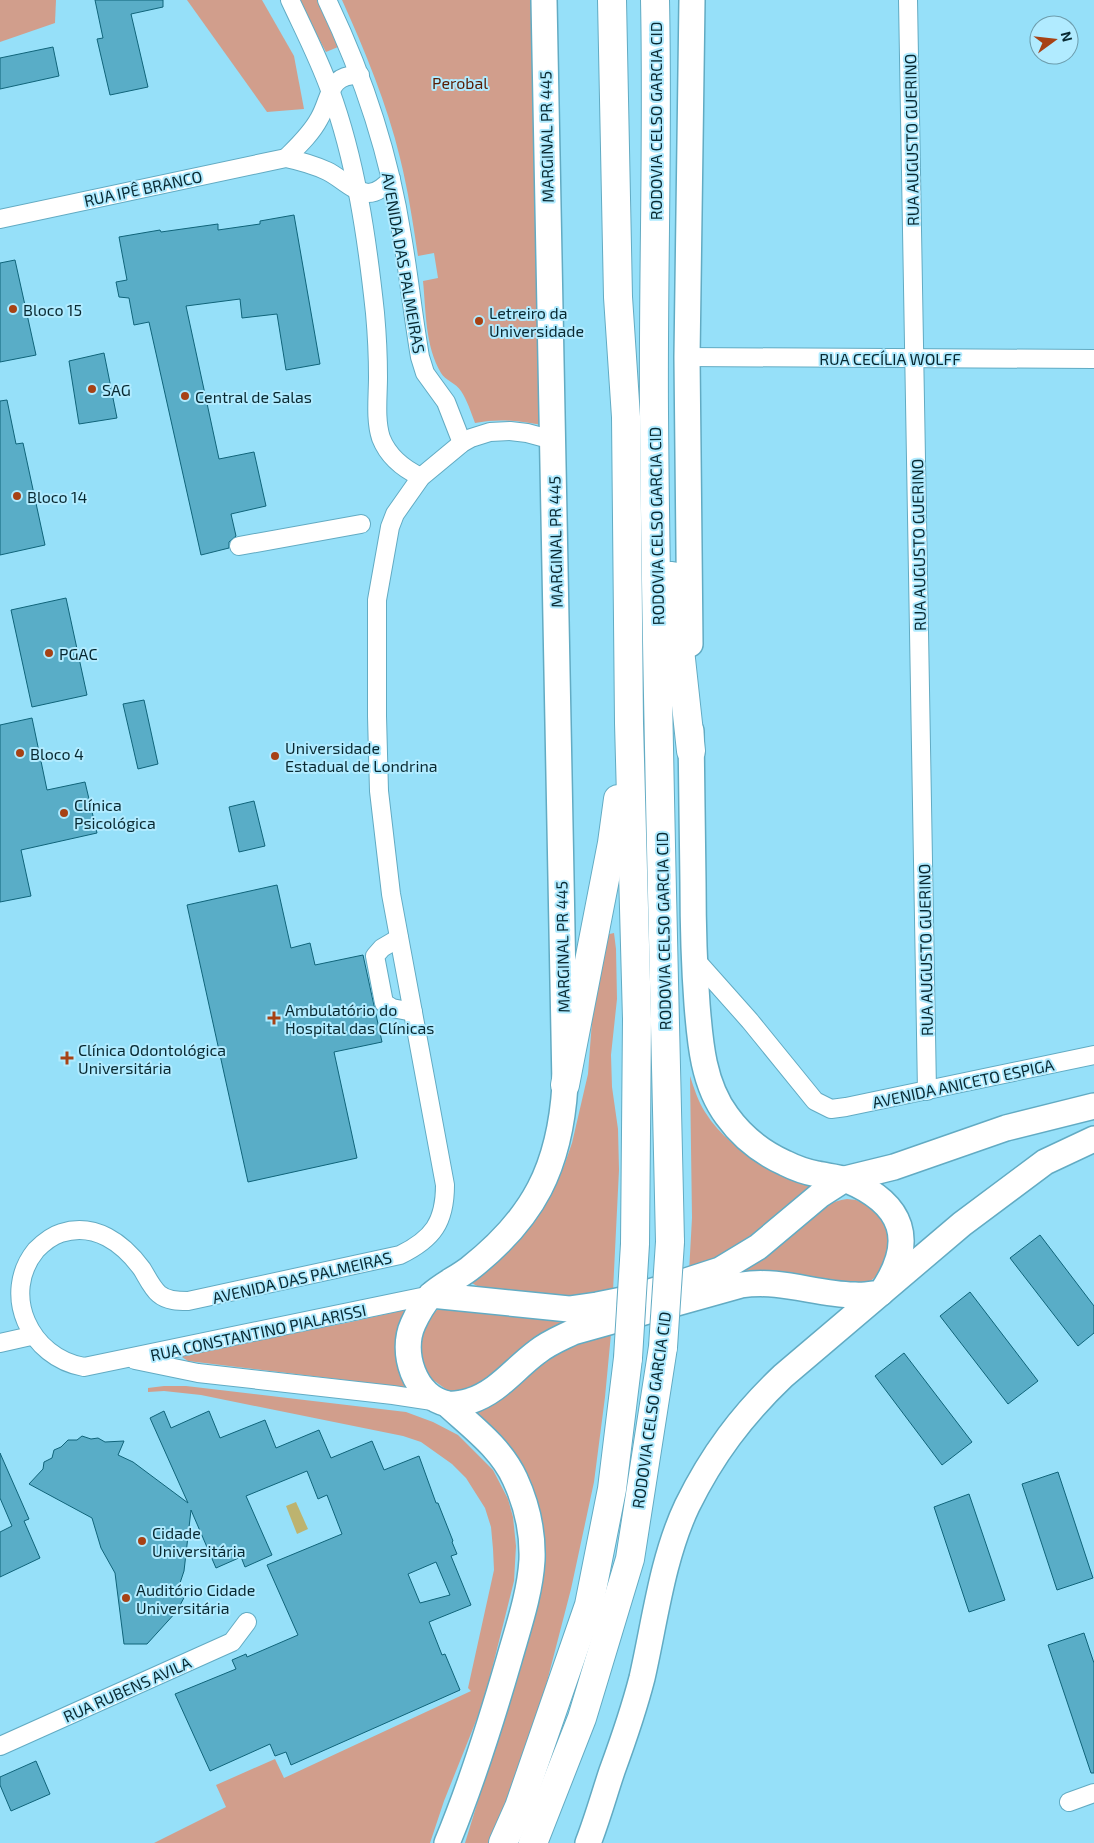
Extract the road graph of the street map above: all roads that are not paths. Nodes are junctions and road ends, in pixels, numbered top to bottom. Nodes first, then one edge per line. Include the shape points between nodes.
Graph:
1 (290, 0) edge
2 (327, 0) edge
3 (544, 0) edge
4 (596, 0) edge
5 (612, 0) edge
6 (655, 0) edge
7 (663, 0) edge
8 (692, 0) edge
9 (908, 0) edge
10 (656, 68) junction
11 (360, 76) junction
12 (330, 91) junction
13 (286, 158) junction
14 (391, 179) junction
15 (357, 190) junction
16 (0, 219) edge
17 (618, 297) junction
18 (687, 357) junction
19 (914, 358) junction
20 (1094, 359) edge
21 (654, 409) junction
22 (552, 440) junction
23 (462, 443) junction
24 (421, 477) junction
25 (360, 524) dead end
26 (239, 546) dead end
27 (630, 723) junction
28 (691, 751) junction
29 (399, 938) junction
30 (694, 958) junction
31 (413, 1012) junction
32 (1094, 1055) edge
33 (565, 1084) junction
34 (927, 1091) junction
35 (1094, 1106) edge
36 (1094, 1139) edge
37 (845, 1180) junction
38 (882, 1293) junction
39 (431, 1295) junction
40 (31, 1336) junction
41 (0, 1343) edge
42 (128, 1359) junction
43 (84, 1367) joint
44 (447, 1404) junction
45 (247, 1622) dead end
46 (0, 1746) edge
47 (1094, 1793) edge
48 (1069, 1802) dead end
49 (447, 1843) edge
50 (503, 1843) edge
51 (533, 1843) edge
52 (588, 1843) edge

1 - 12 street, AVENIDA DAS PALMEIRAS
2 - 11 street, AVENIDA DAS PALMEIRAS
3 - 22 main road, MARGINAL PR 445
4 - 17 highway
5 - 17 highway, RODOVIA CELSO GARCIA CID
6 - 10 highway, RODOVIA CELSO GARCIA CID
7 - 10 highway
8 - 18 main road
9 - 19 street, RUA AUGUSTO GUERINO
10 - 21 highway, RODOVIA CELSO GARCIA CID
11 - 12 street via 341,78
11 - 14 street, AVENIDA DAS PALMEIRAS
12 - 13 street via 312,131
12 - 15 street, AVENIDA DAS PALMEIRAS
13 - 15 street via 328,172
13 - 16 street, RUA IPÊ BRANCO
14 - 15 street via 374,192
14 - 23 street, AVENIDA DAS PALMEIRAS via 420,357 425,373 446,402
15 - 24 street, AVENIDA DAS PALMEIRAS via 371,275 381,436 394,457
17 - 27 highway, RODOVIA CELSO GARCIA CID via 626,417
18 - 19 street, RUA CECÍLIA WOLFF
18 - 28 main road
19 - 20 street, RUA CECÍLIA WOLFF
19 - 34 street, RUA AUGUSTO GUERINO
21 - 28 highway
21 - 51 highway, RODOVIA CELSO GARCIA CID, bridge via 670,1242 663,1347 630,1559 582,1718
22 - 23 street via 527,432 510,431 490,432
22 - 33 main road, MARGINAL PR 445
23 - 24 street, AVENIDA DAS PALMEIRAS
24 - 29 street, AVENIDA DAS PALMEIRAS via 395,514 390,527 377,600 380,792
25 - 26 street
27 - 33 highway via 612,843
27 - 50 highway, RODOVIA CELSO GARCIA CID, bridge via 637,1019 635,1244 628,1358 612,1489 589,1605 519,1807
28 - 30 main road
29 - 31 street, AVENIDA DAS PALMEIRAS
29 - 31 street via 374,956 384,1003
30 - 34 street, AVENIDA ANICETO ESPIGA via 815,1100 831,1109
30 - 37 main road via 703,1055 713,1090 725,1114 753,1144 776,1158 801,1170
31 - 40 street, AVENIDA DAS PALMEIRAS via 445,1185 441,1218 425,1240 400,1255 377,1261 198,1300 179,1301 159,1294 131,1255 101,1233 78,1230 61,1233 45,1241 30,1255 17,1278 15,1302 20,1319
32 - 34 street, AVENIDA ANICETO ESPIGA
33 - 39 main road, MARGINAL PR 445 via 557,1145 535,1197 498,1245
35 - 37 main road via 1006,1128 894,1167
36 - 38 main road via 1045,1162 962,1224
37 - 38 main road via 882,1200 897,1221 900,1257
37 - 39 main road via 820,1195 758,1247 720,1270 622,1300 569,1309
38 - 44 main road via 842,1294 772,1283 741,1285 574,1332 537,1352 489,1393 469,1401
38 - 52 main road via 761,1397 735,1426 703,1476 686,1508 670,1552 641,1679
39 - 42 street, RUA CONSTANTINO PIALARISSI
39 - 44 main road via 413,1324 408,1357 422,1388
40 - 41 street
40 - 43 street, AVENIDA DAS PALMEIRAS via 51,1355 70,1365
42 - 43 street, RUA CONSTANTINO PIALARISSI
42 - 44 street via 198,1373
44 - 49 main road via 491,1444 515,1478 531,1529 532,1561 518,1630 490,1726
45 - 46 street, RUA RUBENS AVILA via 232,1642
47 - 48 street

